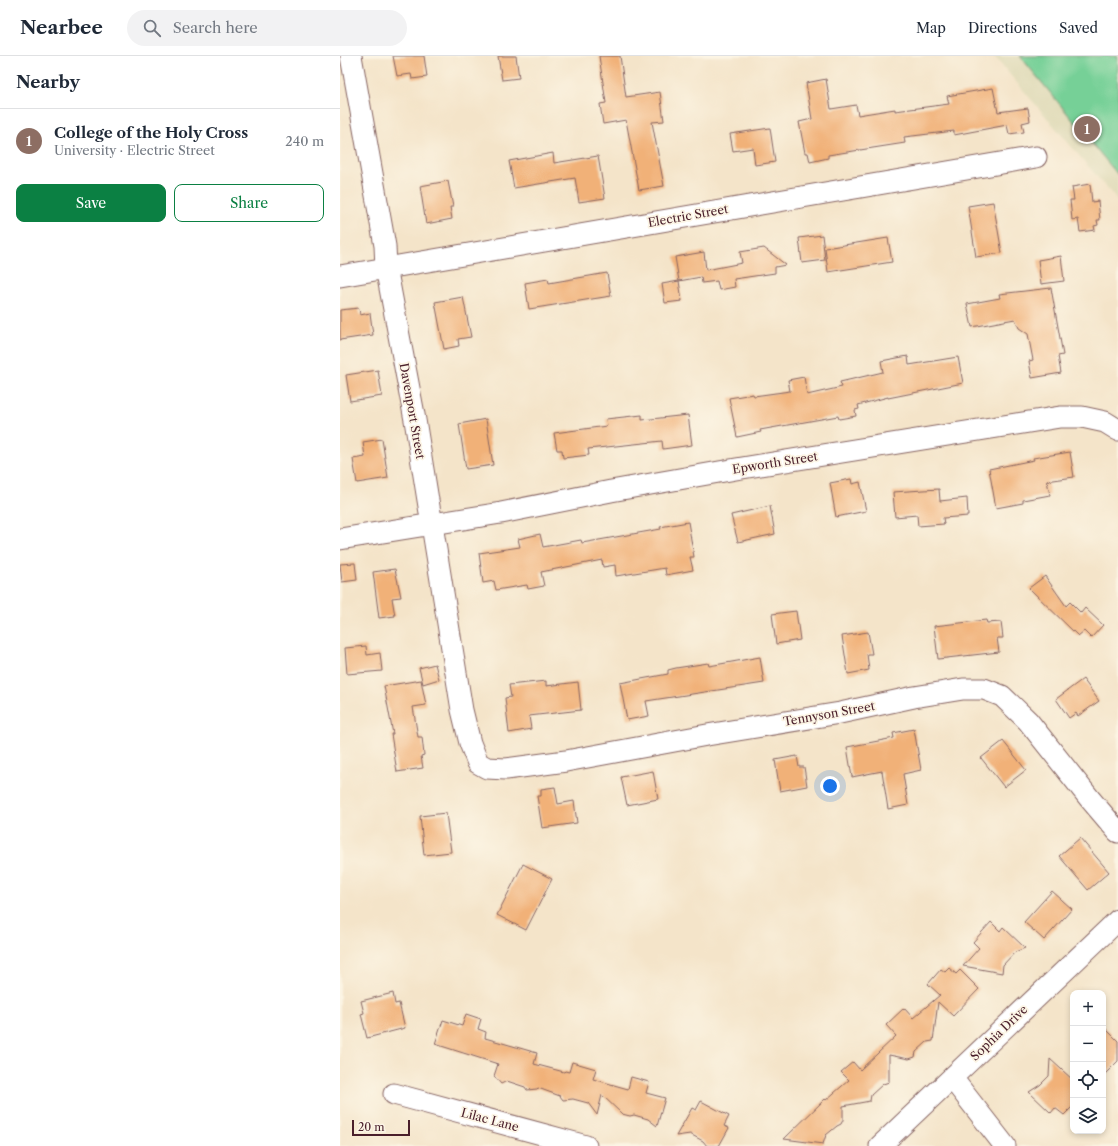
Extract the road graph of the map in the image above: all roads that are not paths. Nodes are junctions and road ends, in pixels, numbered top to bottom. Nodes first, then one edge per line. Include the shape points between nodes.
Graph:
1 (351, 56) edge
2 (1036, 157) dead end
3 (386, 267) junction
4 (340, 276) edge
5 (1118, 430) edge
6 (431, 523) junction
7 (340, 538) edge
8 (480, 764) joint
9 (1118, 832) edge
10 (1118, 920) edge
11 (952, 1078) junction
12 (394, 1094) dead end
13 (586, 1146) edge
14 (880, 1146) edge
15 (1006, 1146) edge

1 - 3 street, Davenport Street via 385,246
2 - 3 street, Electric Street
3 - 4 street, Electric Street
3 - 6 street, Davenport Street via 415,420
5 - 6 street, Epworth Street via 1104,422 1082,417 1060,417 736,469 501,513
6 - 7 street, Epworth Street
6 - 8 street, Davenport Street via 462,710 470,743
8 - 9 street, Tennyson Street via 487,768 506,769 566,762 840,713 914,697 963,689 984,689 1002,696 1028,721
10 - 11 street, Sophia Drive
11 - 14 street, Sophia Drive
11 - 15 street
12 - 13 street, Lilac Lane

